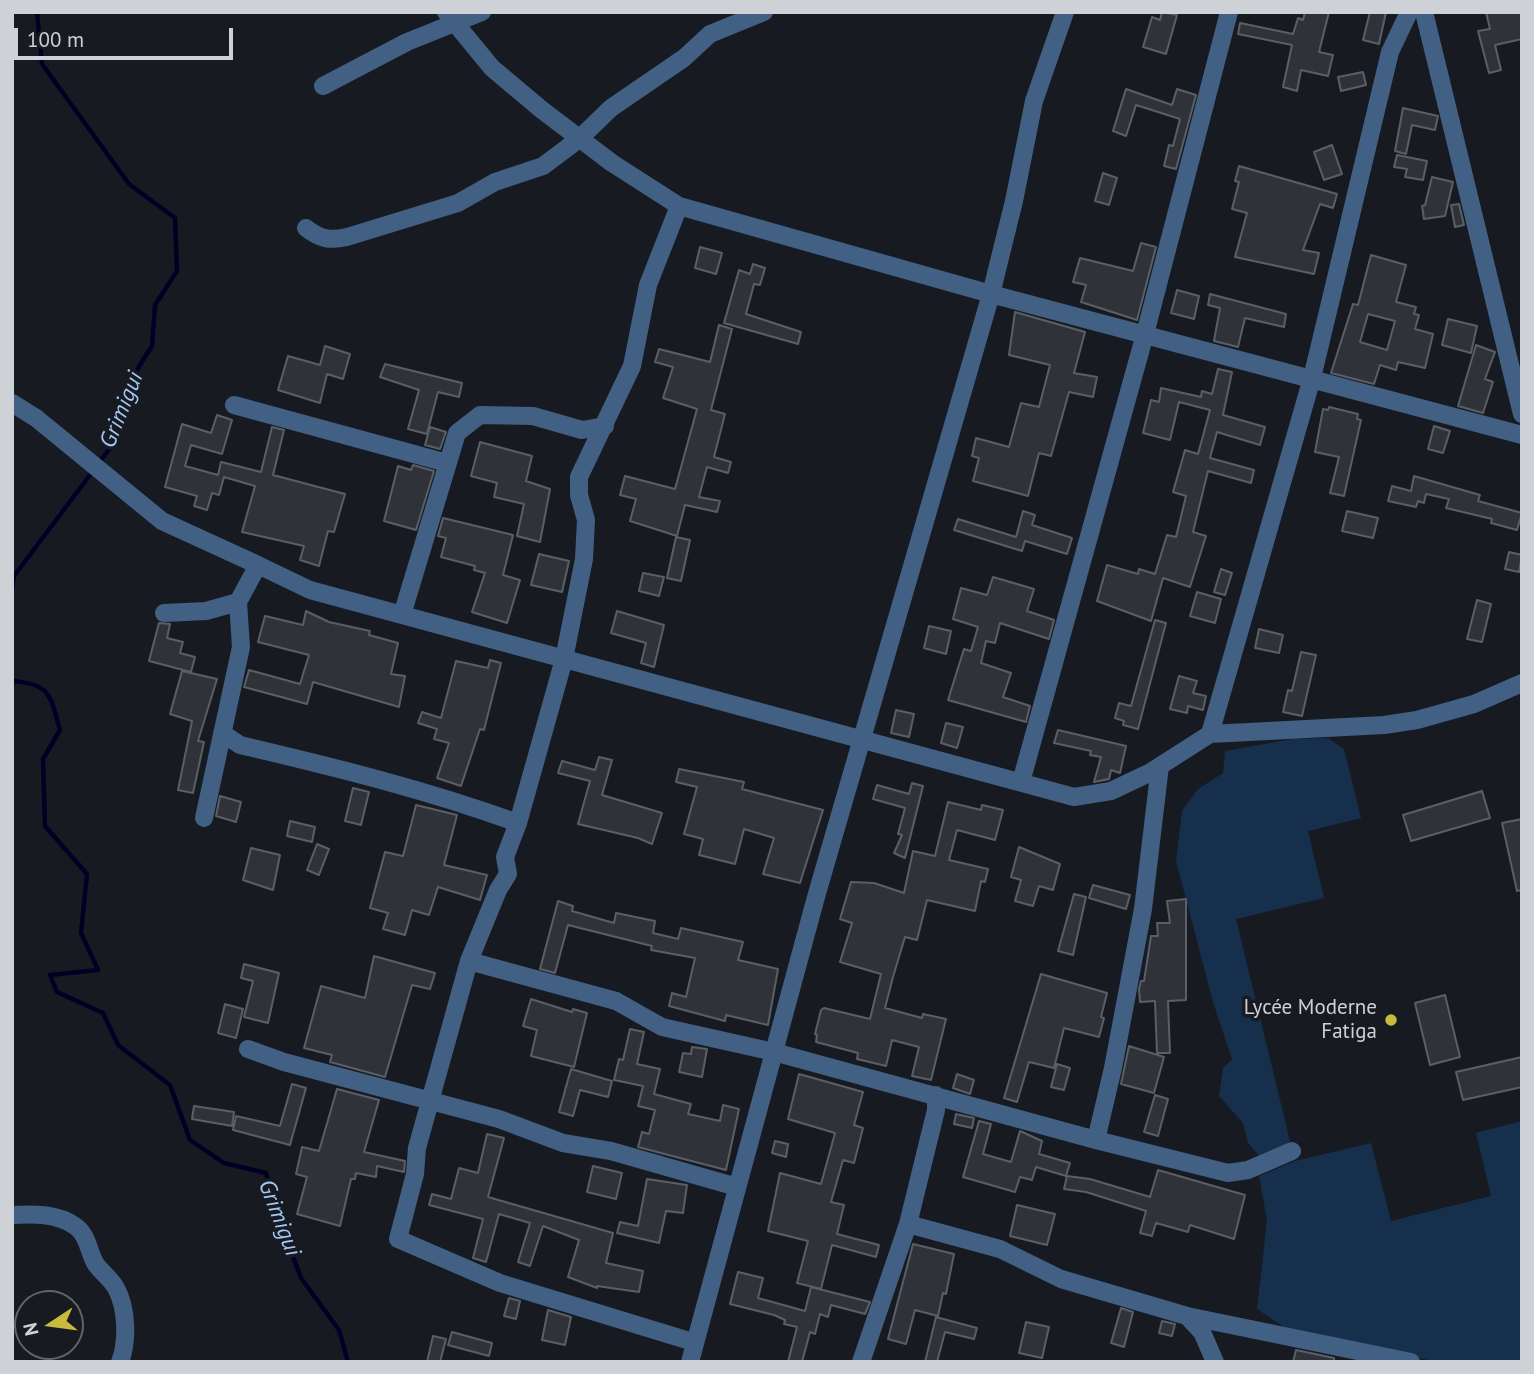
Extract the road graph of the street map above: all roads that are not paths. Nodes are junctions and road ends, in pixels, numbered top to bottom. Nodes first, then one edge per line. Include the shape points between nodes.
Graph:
1 (482, 12) edge
2 (764, 12) edge
3 (1065, 12) edge
4 (1228, 12) edge
5 (1409, 12) edge
6 (1424, 12) edge
7 (450, 18) edge
8 (323, 86) dead end
9 (579, 139) junction
10 (679, 206) junction
11 (306, 228) dead end
12 (991, 294) junction
13 (1145, 334) junction
14 (1312, 378) junction
15 (12, 403) edge
16 (234, 405) dead end
17 (1522, 414) edge
18 (605, 426) junction
19 (1522, 435) edge
20 (447, 463) junction
21 (258, 565) junction
22 (239, 602) junction
23 (164, 613) dead end
24 (402, 615) junction
25 (564, 659) junction
26 (1522, 683) edge
27 (222, 733) junction
28 (1210, 734) junction
29 (860, 740) junction
30 (1160, 766) junction
31 (1021, 782) junction
32 (204, 818) dead end
33 (519, 823) junction
34 (469, 961) junction
35 (248, 1049) dead end
36 (774, 1052) junction
37 (936, 1095) junction
38 (431, 1102) junction
39 (1096, 1140) junction
40 (1292, 1151) dead end
41 (737, 1187) junction
42 (12, 1215) edge
43 (908, 1224) junction
44 (1187, 1316) junction
45 (694, 1342) junction
46 (120, 1362) edge
47 (690, 1362) edge
48 (861, 1362) edge
49 (1215, 1362) edge
50 (1411, 1362) edge

1 - 7 street
2 - 9 street via 710,34 684,58 611,108
3 - 12 street via 1034,101
4 - 13 street
5 - 14 street via 1390,52
6 - 17 street
7 - 8 street
7 - 9 street via 492,68
9 - 10 street
9 - 11 street via 542,166 495,182 458,203 332,241
10 - 12 street
10 - 18 street via 648,285 632,366
12 - 13 street
12 - 29 street
13 - 14 street
13 - 31 street
14 - 19 street
14 - 28 street
15 - 21 street via 162,522
16 - 20 street
18 - 20 street via 582,430 533,416 480,415 457,433
18 - 25 street via 579,477 586,520 584,559
20 - 24 street
21 - 22 street
21 - 24 street via 310,590
22 - 23 street via 206,611
22 - 27 street via 242,648
24 - 25 street
25 - 29 street
25 - 33 street
26 - 28 street via 1475,704 1417,720
27 - 32 street
27 - 33 street via 240,745 387,780
28 - 30 street
29 - 31 street
29 - 36 street
30 - 31 street via 1111,791 1074,797
30 - 39 street via 1143,909
33 - 34 street via 505,857 508,874
34 - 36 street via 616,1001 662,1027
34 - 38 street
35 - 38 street
36 - 37 street
36 - 41 street
37 - 39 street
37 - 43 street
38 - 41 street via 499,1119 563,1143 611,1151
38 - 45 street via 398,1239 500,1283
39 - 40 street via 1228,1172 1248,1170
41 - 45 street
42 - 46 street via 58,1217 76,1226 88,1241 94,1261 117,1289 124,1321 125,1347
43 - 44 street via 1000,1249 1061,1279
43 - 48 street
44 - 49 street via 1202,1332
44 - 50 street
45 - 47 street

